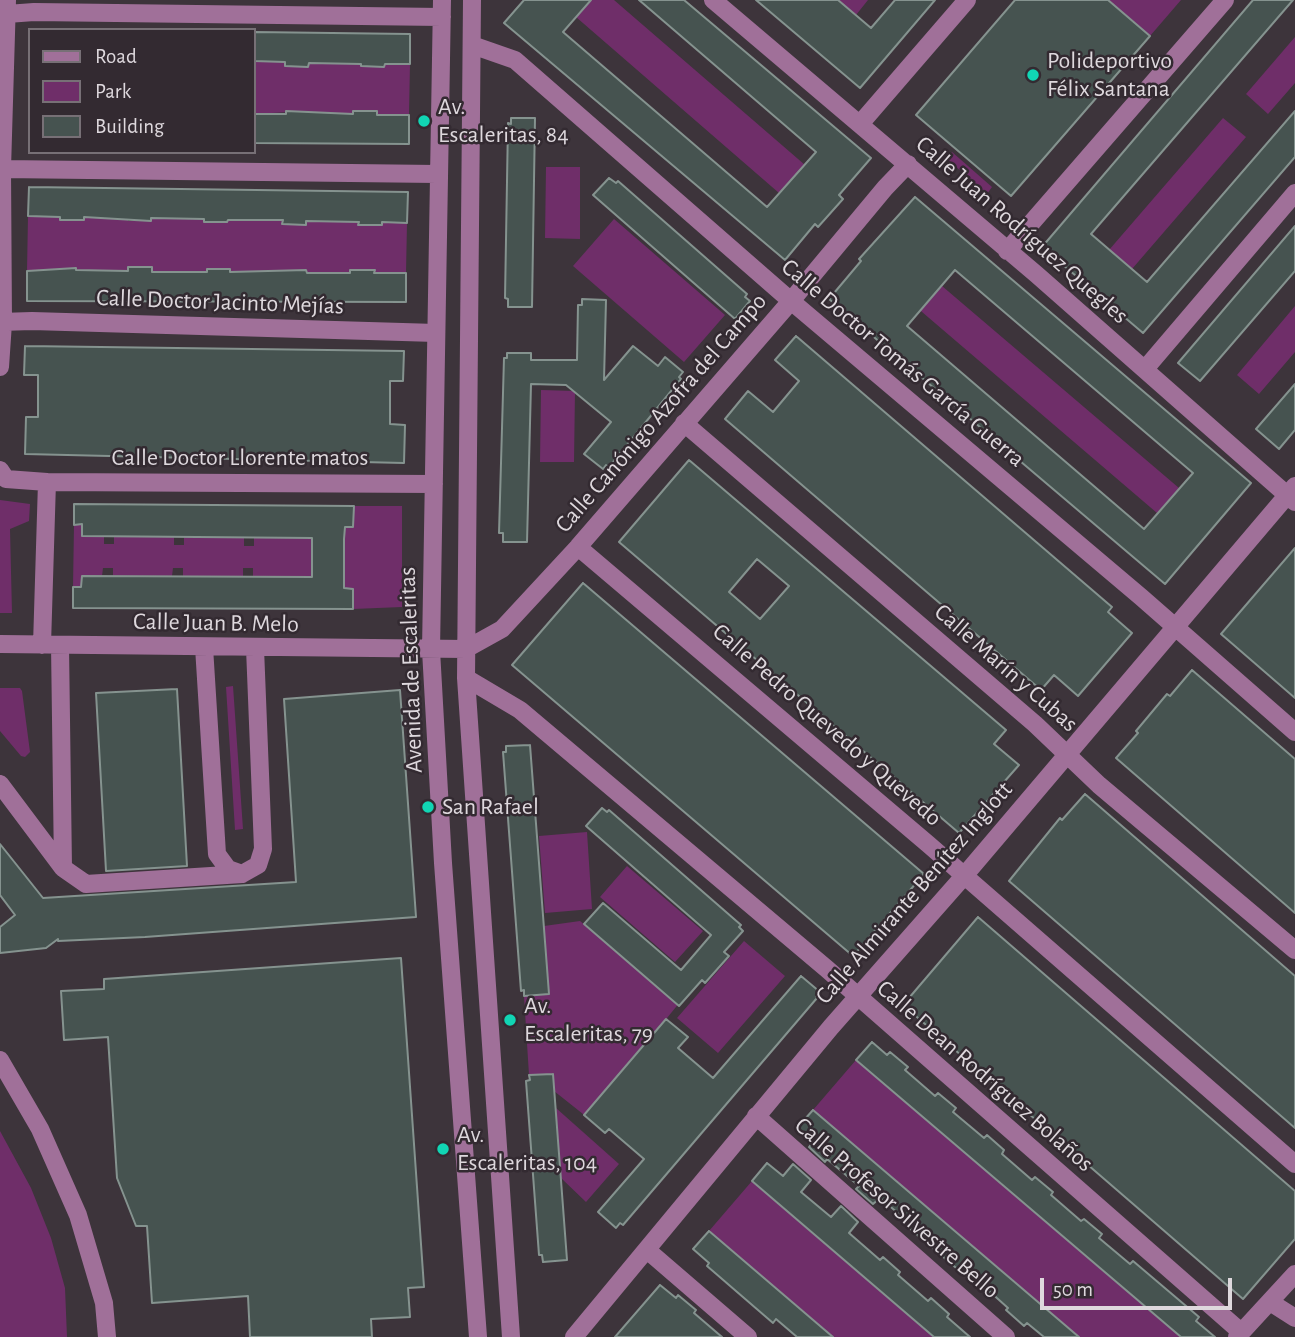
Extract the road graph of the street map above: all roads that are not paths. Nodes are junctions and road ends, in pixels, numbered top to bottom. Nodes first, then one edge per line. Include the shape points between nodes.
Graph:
1 (472, 0) edge
2 (967, 0) edge
3 (1225, 0) edge
4 (724, 4) edge
5 (7, 7) edge
6 (442, 9) edge
7 (472, 44) junction
8 (2, 55) edge
9 (860, 124) junction
10 (908, 164) junction
11 (2, 169) edge
12 (437, 174) junction
13 (1295, 193) edge
14 (1007, 251) junction
15 (791, 301) junction
16 (1, 323) edge
17 (436, 333) junction
18 (0, 367) edge
19 (1145, 369) junction
20 (684, 423) junction
21 (0, 470) edge
22 (47, 482) junction
23 (434, 484) junction
24 (1292, 495) edge
25 (578, 547) junction
26 (1174, 628) junction
27 (0, 644) edge
28 (51, 645) junction
29 (204, 647) junction
30 (255, 648) junction
31 (466, 649) junction
32 (430, 650) junction
33 (466, 678) junction
34 (1295, 732) edge
35 (1065, 753) junction
36 (0, 784) edge
37 (63, 868) junction
38 (242, 874) junction
39 (964, 876) junction
40 (1295, 950) edge
41 (858, 998) junction
42 (0, 1060) edge
43 (756, 1116) junction
44 (1295, 1164) edge
45 (647, 1250) junction
46 (1295, 1274) edge
47 (1270, 1302) junction
48 (1295, 1318) edge
49 (1239, 1335) edge
50 (107, 1337) edge
51 (478, 1337) edge
52 (511, 1337) edge
53 (574, 1337) edge
54 (748, 1337) edge
55 (1006, 1337) edge

1 - 7 street
2 - 9 street
3 - 14 street
4 - 9 street, Calle Juan Rodríguez Quegles
5 - 6 street via 34,12
5 - 8 street
6 - 12 street, Avenida de Escaleritas
7 - 15 street, Calle Doctor Tomás García Guerra via 515,60
7 - 31 street
8 - 11 street
9 - 10 street, Calle Juan Rodríguez Quegles
10 - 14 street, Calle Juan Rodríguez Quegles
10 - 15 street, Calle Canónigo Azofra del Campo
11 - 12 street
11 - 16 street
12 - 17 street, Avenida de Escaleritas
13 - 19 street
14 - 19 street, Calle Juan Rodríguez Quegles
15 - 20 street, Calle Canónigo Azofra del Campo
15 - 26 street, Calle Doctor Tomás García Guerra
16 - 17 street, Calle Doctor Jacinto Mejías
16 - 18 street
17 - 23 street, Avenida de Escaleritas
19 - 24 street, Calle Juan Rodríguez Quegles
20 - 25 street, Calle Canónigo Azofra del Campo
20 - 35 street, Calle Marín y Cubas
21 - 22 street, Calle Doctor Llorente matos via 6,479
22 - 23 street, Calle Doctor Llorente matos
22 - 28 street
23 - 32 street, Avenida de Escaleritas
24 - 26 street, Calle Almirante Benítez Inglott
25 - 31 street, Calle Canónigo Azofra del Campo via 502,629
25 - 39 street, Calle Pedro Quevedo y Quevedo
26 - 34 street, Calle Doctor Tomás García Guerra
26 - 35 street, Calle Almirante Benítez Inglott
27 - 28 street, Calle Juan B. Melo
28 - 29 street, Calle Juan B. Melo
28 - 37 street
29 - 30 street, Calle Juan B. Melo
29 - 38 street via 218,854 228,869
30 - 32 street, Calle Juan B. Melo
30 - 38 street via 263,849 258,865
31 - 32 street, Calle Juan B. Melo
31 - 33 street
32 - 51 street, Avenida de Escaleritas
33 - 41 street, Calle Dean Rodríguez Bolaños via 520,709
33 - 52 street
35 - 39 street, Calle Almirante Benítez Inglott
35 - 40 street, Calle Marín y Cubas
36 - 37 street
37 - 38 street via 86,884
39 - 41 street, Calle Almirante Benítez Inglott
39 - 44 street, Calle Pedro Quevedo y Quevedo
41 - 43 street, Calle Almirante Benítez Inglott
41 - 49 street, Calle Dean Rodríguez Bolaños
42 - 50 street via 40,1129 78,1215 104,1303
43 - 45 street, Calle Almirante Benítez Inglott
43 - 55 street, Calle Profesor Silvestre Bello
45 - 53 street, Calle Almirante Benítez Inglott
45 - 54 street
46 - 47 street
47 - 48 street
47 - 49 street

